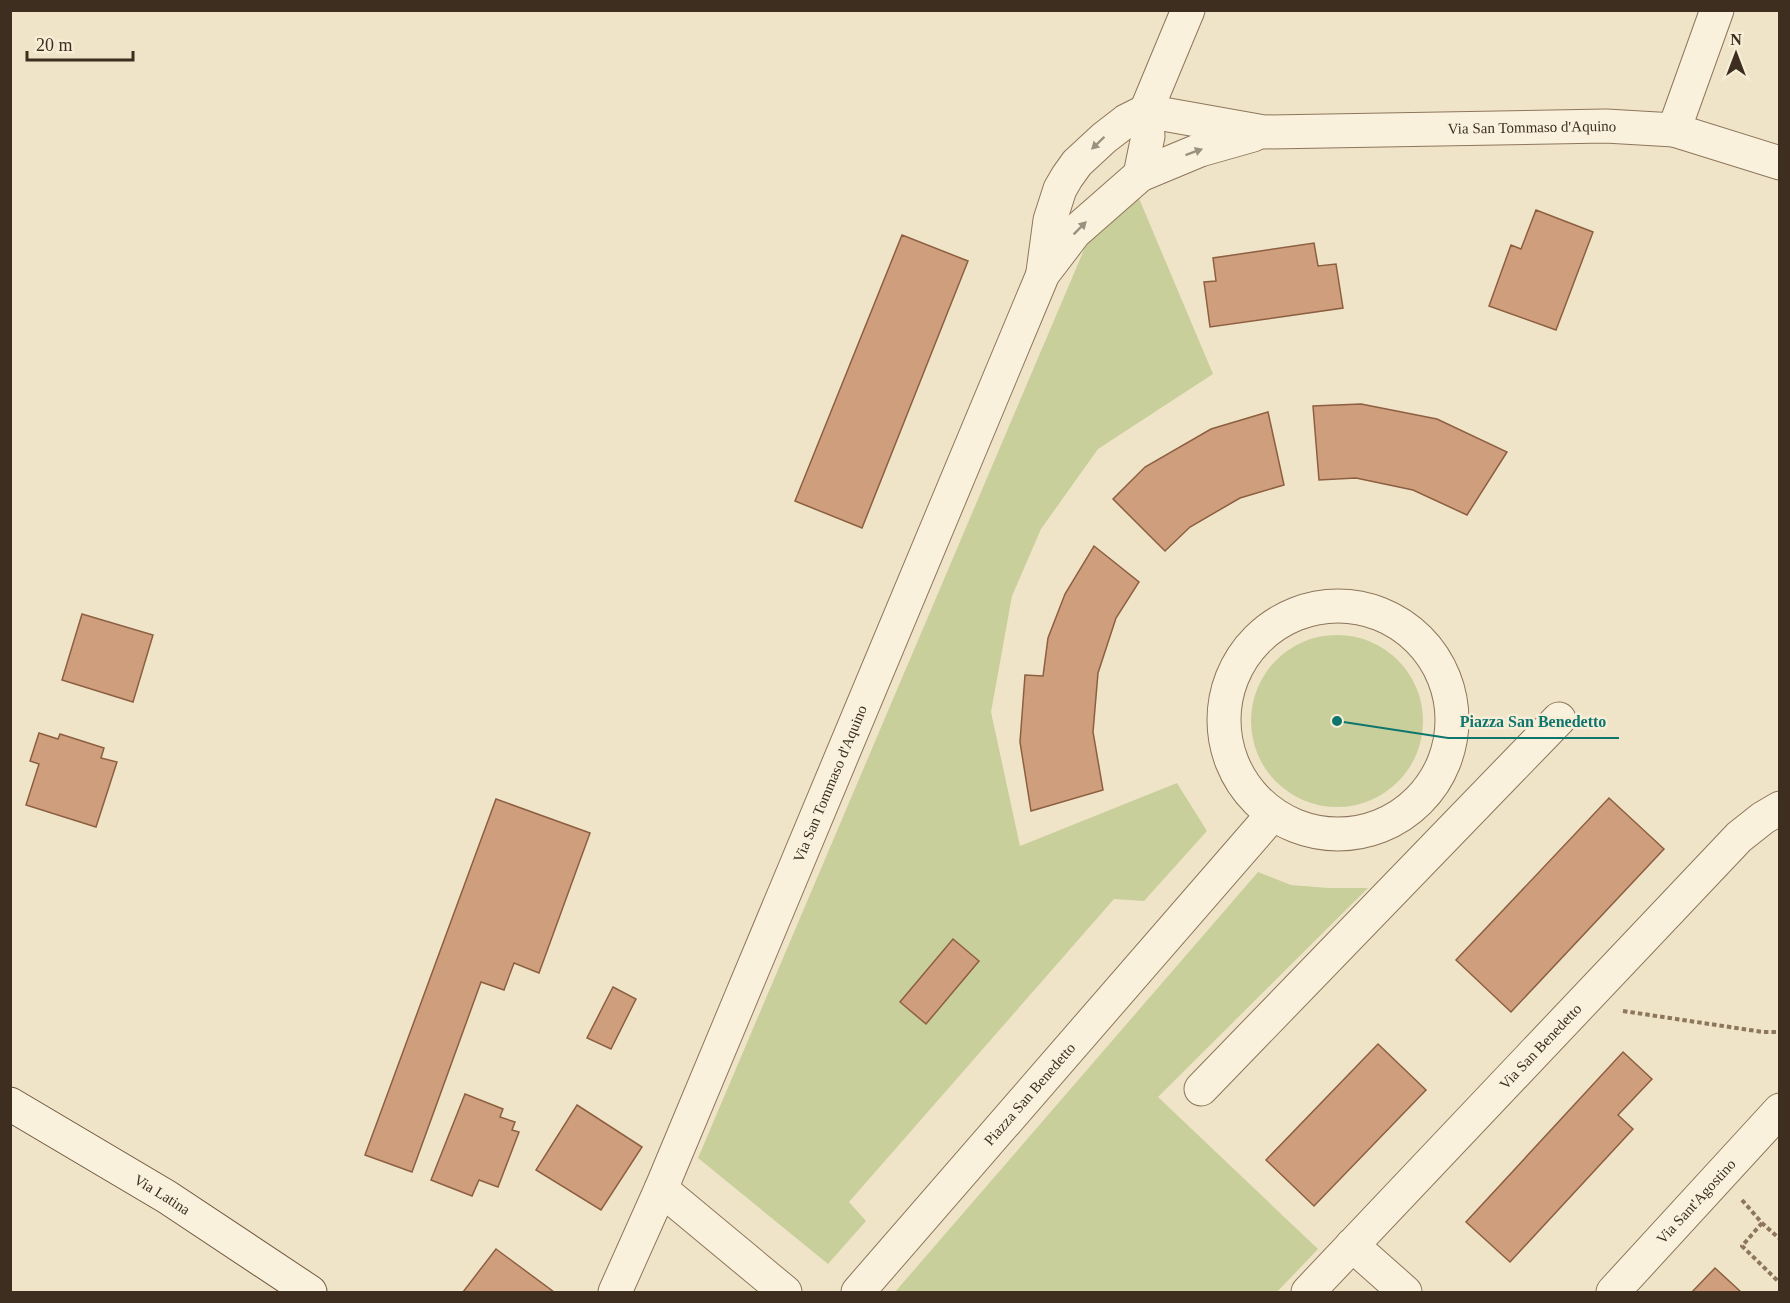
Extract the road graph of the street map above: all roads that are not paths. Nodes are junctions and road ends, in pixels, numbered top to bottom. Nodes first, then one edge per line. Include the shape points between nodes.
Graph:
1 (1188, 10) edge
2 (1718, 10) edge
3 (1146, 111) junction
4 (1674, 130) junction
5 (1264, 132) junction
6 (1779, 162) edge
7 (1140, 175) junction
8 (1043, 274) junction
9 (1559, 719) dead end
10 (1412, 808) junction
11 (1779, 808) edge
12 (1272, 815) junction
13 (1445, 839) junction
14 (1201, 1089) dead end
15 (10, 1104) edge
16 (1779, 1110) edge
17 (661, 1189) junction
18 (1352, 1245) junction
19 (310, 1293) edge
20 (615, 1293) edge
21 (785, 1293) edge
22 (858, 1293) edge
23 (1308, 1293) edge
24 (1405, 1293) edge
25 (1613, 1293) edge

1 - 3 street
2 - 4 street
3 - 5 street, Via San Tommaso d'Aquino
3 - 7 street via 1148,136
3 -> 8 street, Via San Tommaso d'Aquino via 1109,133 1067,177 1050,220
4 - 5 street, Via San Tommaso d'Aquino via 1606,126
4 - 6 street, Via San Tommaso d'Aquino
7 -> 5 street, Via San Tommaso d'Aquino via 1200,150
8 -> 7 street, Via San Tommaso d'Aquino via 1075,232
8 - 17 street, Via San Tommaso d'Aquino
9 - 13 street
10 - 12 street via 1380,827 1343,835 1306,831
10 - 12 street via 1436,780 1450,746 1453,709 1443,673 1422,642 1393,619 1357,607 1320,607 1272,626 1252,643 1232,676 1225,705 1227,752 1244,787
10 - 13 street
11 - 18 street, Via San Benedetto via 1739,837
12 - 22 street, Piazza San Benedetto
13 - 14 street
15 - 19 street, Via Latina via 167,1197
16 - 25 street, Via Sant'Agostino
17 - 20 street, Via San Tommaso d'Aquino
17 - 21 street
18 - 23 street, Via San Benedetto
18 - 24 street

